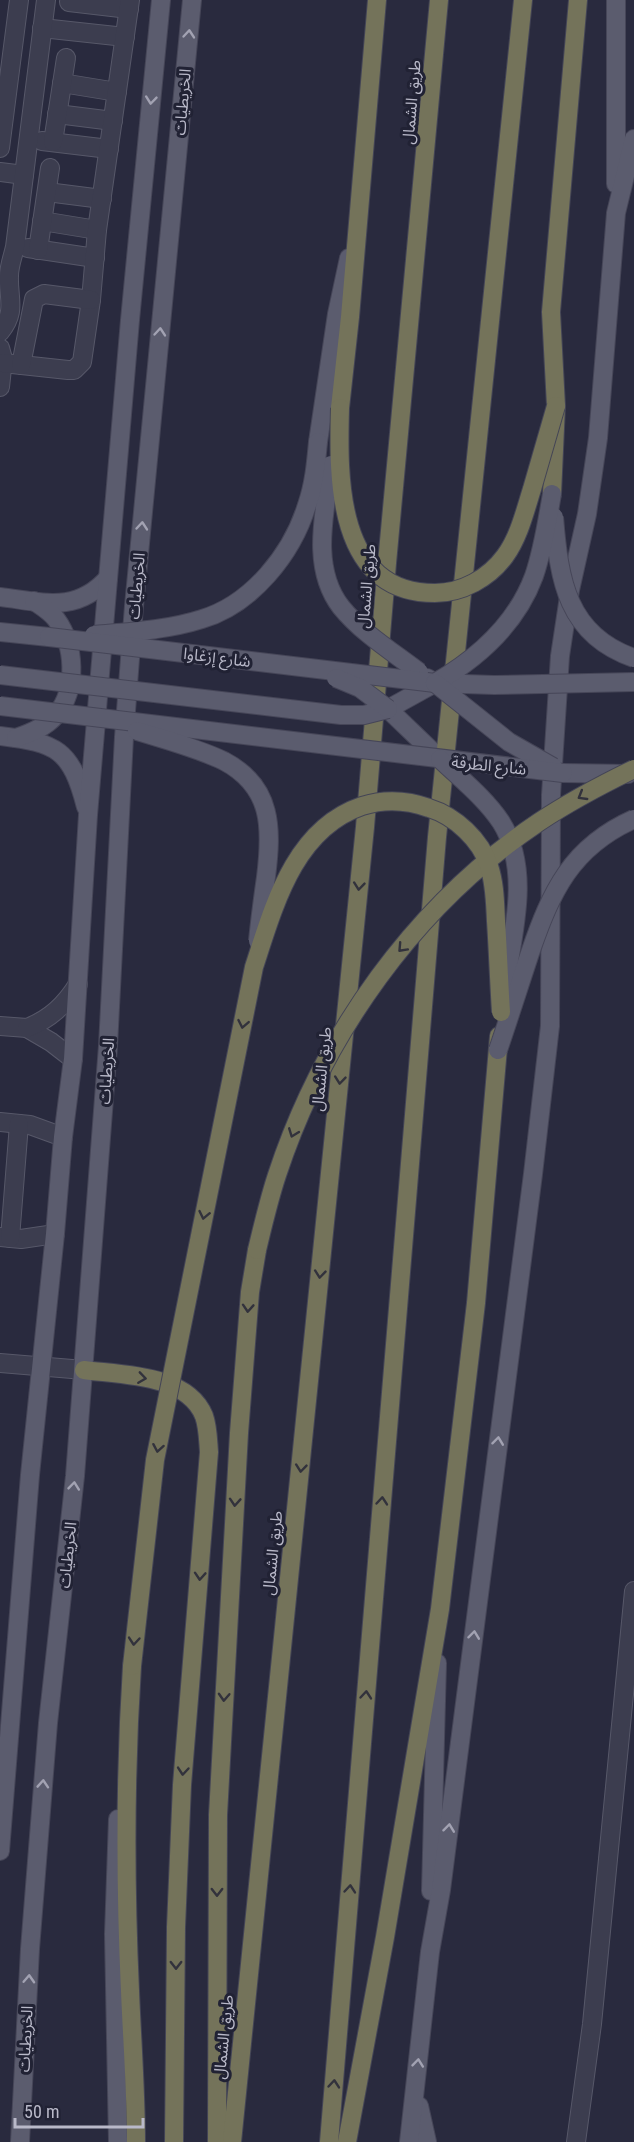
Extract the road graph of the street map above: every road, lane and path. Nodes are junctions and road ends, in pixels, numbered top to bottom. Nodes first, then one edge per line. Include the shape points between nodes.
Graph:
1 (19, 0) edge
2 (46, 0) edge
3 (161, 0) edge
4 (192, 0) edge
5 (377, 0) edge
6 (439, 0) edge
7 (523, 0) edge
8 (578, 0) edge
9 (616, 0) edge
10 (69, 1) edge
11 (129, 4) edge
12 (42, 28) junction
13 (65, 31) junction
14 (125, 38) junction
15 (66, 58) dead end
16 (62, 83) junction
17 (117, 92) junction
18 (57, 114) junction
19 (113, 121) junction
20 (29, 139) junction
21 (634, 140) edge
22 (52, 142) junction
23 (0, 148) edge
24 (109, 149) junction
25 (50, 168) dead end
26 (0, 172) edge
27 (24, 175) junction
28 (47, 192) junction
29 (102, 199) junction
30 (616, 213) junction
31 (42, 221) junction
32 (98, 230) junction
33 (15, 247) junction
34 (38, 250) junction
35 (94, 258) junction
36 (91, 300) junction
37 (344, 315) junction
38 (0, 332) edge
39 (8, 359) edge
40 (0, 387) edge
41 (556, 406) junction
42 (340, 408) junction
43 (552, 495) junction
44 (108, 578) junction
45 (0, 597) edge
46 (34, 601) junction
47 (0, 632) edge
48 (49, 638) junction
49 (634, 658) edge
50 (290, 666) junction
51 (0, 675) edge
52 (634, 682) edge
53 (435, 683) junction
54 (0, 706) edge
55 (388, 709) junction
56 (104, 720) junction
57 (8, 737) edge
58 (440, 759) junction
59 (634, 769) edge
60 (563, 773) junction
61 (634, 774) edge
62 (88, 815) junction
63 (634, 819) edge
64 (254, 967) junction
65 (78, 984) junction
66 (501, 1012) junction
67 (0, 1026) edge
68 (27, 1028) junction
69 (498, 1050) junction
70 (73, 1059) junction
71 (0, 1122) edge
72 (19, 1124) junction
73 (63, 1137) junction
74 (56, 1234) junction
75 (5, 1237) edge
76 (0, 1363) edge
77 (41, 1366) junction
78 (84, 1370) junction
79 (634, 1591) edge
80 (440, 1609) junction
81 (128, 1731) junction
82 (0, 1851) edge
83 (430, 1952) junction
84 (415, 2089) junction
85 (20, 2142) edge
86 (118, 2142) edge
87 (135, 2142) edge
88 (174, 2142) edge
89 (217, 2142) edge
90 (232, 2142) edge
91 (329, 2142) edge
92 (347, 2142) edge
93 (409, 2142) edge
94 (427, 2142) edge
95 (576, 2142) edge

1 - 23 street
2 - 12 street
3 -> 44 main road, الخريطيات
78 -> 4 main road, الخريطيات via 108,1046 125,713
5 - 37 highway via 358,218
6 -> 90 highway, طريق الشمال via 365,827
91 -> 7 highway via 437,837
8 - 41 highway via 551,312
9 - 30 main road
10 - 11 street
10 - 13 street
11 - 14 street
12 - 13 street
12 - 20 street
13 - 14 street
14 - 17 street
15 - 16 street
16 - 17 street
16 - 18 street
17 - 19 street
18 - 19 street
18 - 22 street
19 - 24 street
20 - 22 street
20 - 27 street
21 - 30 main road
22 - 24 street
24 - 29 street
25 - 28 street
26 - 27 street
27 - 33 street
28 - 29 street
28 - 31 street
29 - 32 street
83 -> 30 main road via 547,1059 551,795 560,656 598,438
31 - 32 street
31 - 34 street
32 - 35 street
33 - 34 street
33 - 38 street via 9,269 11,313
34 - 35 street
35 - 36 street
36 - 39 street via 44,294 34,299
36 - 39 street via 79,367 68,370
37 - 42 highway
37 - 48 main road, bridge via 309,497 298,529 269,573 237,602 202,620 156,629
39 - 40 street
41 - 42 highway, bridge via 523,516 508,551 498,565 475,583 437,593 414,591 392,582 370,566 357,547 341,492
41 - 43 highway, bridge
42 - 53 main road, bridge via 323,532 326,576 348,614
43 - 49 main road, bridge via 557,558 571,605 594,636
43 - 53 main road, bridge via 538,564 518,611 470,661
44 - 46 main road via 79,600 55,604
44 - 62 main road, الخريطيات
45 - 46 main road
46 - 57 main road via 54,617 65,636 70,678 57,715 46,724
47 - 48 main road, شارع إزغاوا
48 - 50 main road, شارع إزغاوا, bridge
50 - 53 main road, شارع إزغاوا, bridge
50 - 55 main road, bridge via 346,681
51 - 55 main road, bridge via 341,715
52 - 53 main road, bridge
53 - 55 main road
53 - 60 main road, bridge via 526,754
54 - 56 main road, bridge
55 - 58 main road
56 - 58 main road, شارع الطرفة, bridge
56 - 64 main road, bridge via 223,761 246,777 258,792 266,809 270,834
57 - 62 main road via 37,741 60,753 72,770
58 - 60 main road, شارع الطرفة, bridge
58 - 66 main road, bridge via 494,813 508,835 514,859 516,912
59 -> 89 highway, bridge via 538,822 490,859 459,886 394,956 328,1057 276,1176 250,1292 240,1421 218,1815
60 - 61 main road, شارع الطرفة, bridge
62 - 65 main road, الخريطيات
63 - 69 main road, bridge via 585,850 554,890
64 - 66 highway, bridge via 282,889 314,838 336,818 358,808 386,801 409,802 449,817 479,846 489,865
64 -> 81 highway, bridge via 155,1460
65 - 68 street via 57,1011
65 - 70 main road, الخريطيات
66 - 69 highway, bridge
67 - 68 street, الخريطيات
68 - 70 street, الخريطيات
69 - 80 highway via 476,1303
70 - 73 main road, الخريطيات
71 - 72 street
72 - 73 street
72 - 75 street
73 - 74 main road, الخريطيات
74 - 75 street
74 - 77 main road, الخريطيات
76 - 77 street
77 - 78 street
77 - 82 main road, الخريطيات
85 -> 78 main road, الخريطيات via 48,1723
78 -> 88 highway via 171,1384 199,1407 207,1431 209,1452 182,1797
79 - 95 street via 592,2024
80 - 83 main road
80 - 92 highway
81 - 86 main road via 119,1800 114,1934
81 - 87 highway
84 -> 83 main road
84 - 93 main road
84 - 94 main road

